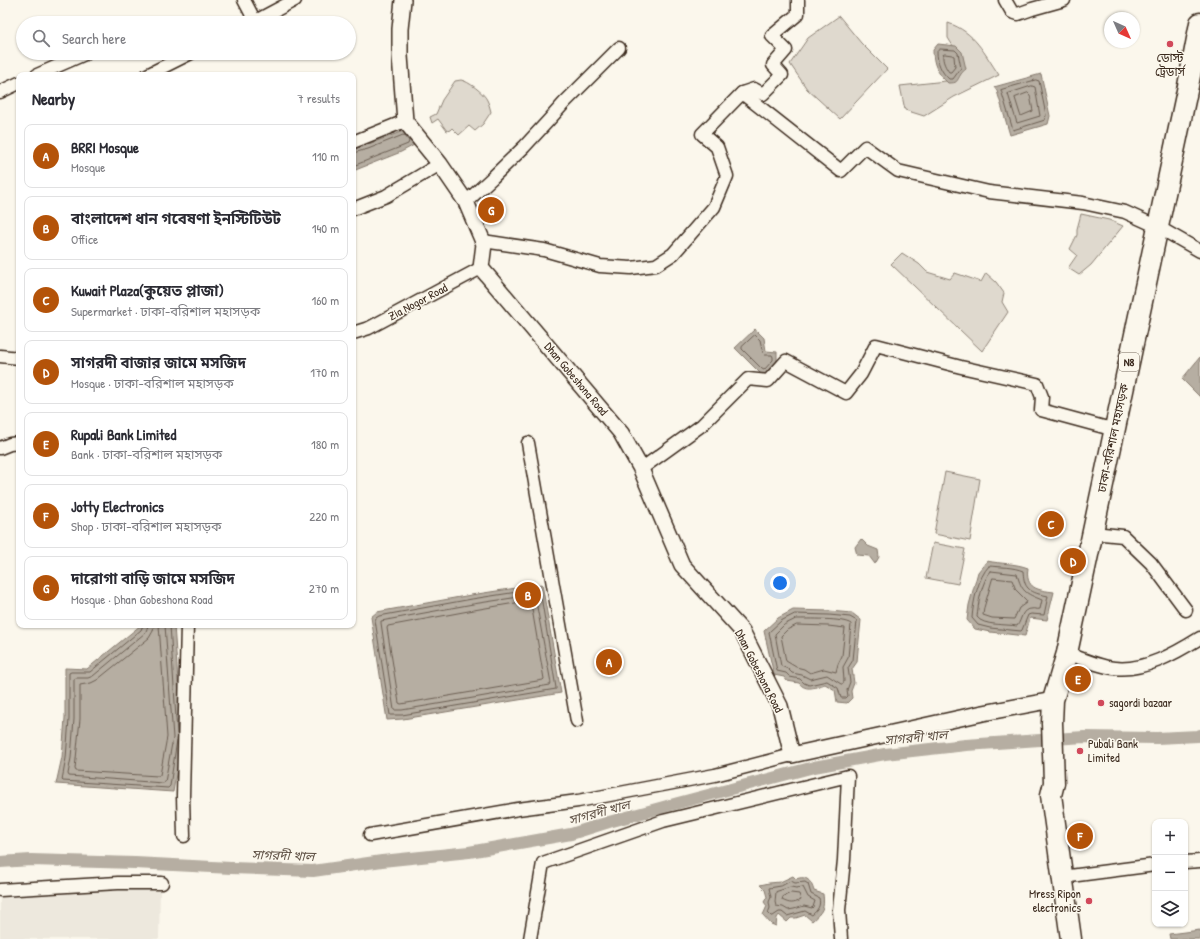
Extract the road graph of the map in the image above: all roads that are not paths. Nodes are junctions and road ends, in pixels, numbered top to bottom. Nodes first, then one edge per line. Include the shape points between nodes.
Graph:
1 (244, 0) edge
2 (295, 0) edge
3 (403, 0) edge
4 (798, 0) edge
5 (1005, 0) edge
6 (1064, 0) edge
7 (251, 16) edge
8 (265, 16) edge
9 (1200, 27) edge
10 (619, 48) dead end
11 (71, 60) edge
12 (177, 60) edge
13 (44, 72) edge
14 (153, 72) edge
15 (16, 84) edge
16 (0, 92) edge
17 (742, 93) junction
18 (405, 121) junction
19 (356, 141) edge
20 (440, 164) junction
21 (466, 202) junction
22 (356, 208) edge
23 (1158, 227) junction
24 (483, 241) junction
25 (1200, 250) edge
26 (482, 268) junction
27 (356, 332) edge
28 (0, 356) edge
29 (16, 358) edge
30 (1115, 430) junction
31 (528, 443) dead end
32 (16, 444) edge
33 (0, 448) edge
34 (641, 469) junction
35 (1093, 533) junction
36 (1186, 610) dead end
37 (187, 628) edge
38 (1200, 638) edge
39 (1067, 653) junction
40 (1052, 700) junction
41 (577, 721) dead end
42 (792, 755) junction
43 (1054, 783) junction
44 (370, 835) dead end
45 (184, 836) dead end
46 (1200, 861) edge
47 (1188, 862) edge
48 (1152, 865) edge
49 (1070, 876) junction
50 (162, 883) dead end
51 (0, 890) edge
52 (530, 939) edge
53 (841, 939) edge
54 (1071, 939) edge
55 (1079, 939) edge

1 - 7 street
2 - 8 street
3 - 18 street via 400,56
4 - 17 street via 798,14 772,36 786,50 773,65 782,75 764,94 754,88
5 - 6 street via 1012,12 1018,14
9 - 23 highway, ঢাকা-বরিশাল মহাসড়ক / N8
10 - 21 street
11 - 13 street
12 - 14 street
15 - 16 street
17 - 23 street via 842,171 865,147 898,171 989,192 1083,203 1125,212
17 - 24 street via 702,134 717,148 727,176 714,207 673,254 656,265 631,268 600,266 544,250
18 - 19 street
18 - 20 street
20 - 21 street
20 - 22 street via 386,196
21 - 24 street
23 - 25 street
23 - 30 highway, ঢাকা-বরিশাল মহাসড়ক / N8
24 - 26 street
26 - 27 street, Zia Nogor Road via 369,328
26 - 34 street, Dhan Gobeshona Road via 621,433
28 - 29 street
30 - 34 street via 1041,410 1042,397 1037,384 876,345 861,374 846,394 786,361 768,381 748,379 702,425
30 - 35 highway, ঢাকা-বরিশাল মহাসড়ক / N8
31 - 41 street
32 - 33 street
34 - 42 street, Dhan Gobeshona Road via 682,565 742,631 780,706
35 - 36 street via 1123,536 1151,563
35 - 39 highway, ঢাকা-বরিশাল মহাসড়ক / N8
37 - 45 street
38 - 39 street via 1174,654 1136,667 1115,668
39 - 40 highway, ঢাকা-বরিশাল মহাসড়ক / N8
40 - 42 street
40 - 43 highway via 1060,716 1051,727 1052,751 1044,766
42 - 44 street via 715,775 578,802 518,809
43 - 49 highway via 1060,795
43 - 54 highway via 1051,795
46 - 47 street
48 - 49 street
49 - 55 highway
50 - 51 street
52 - 53 street via 544,863 663,821 848,776 839,910

